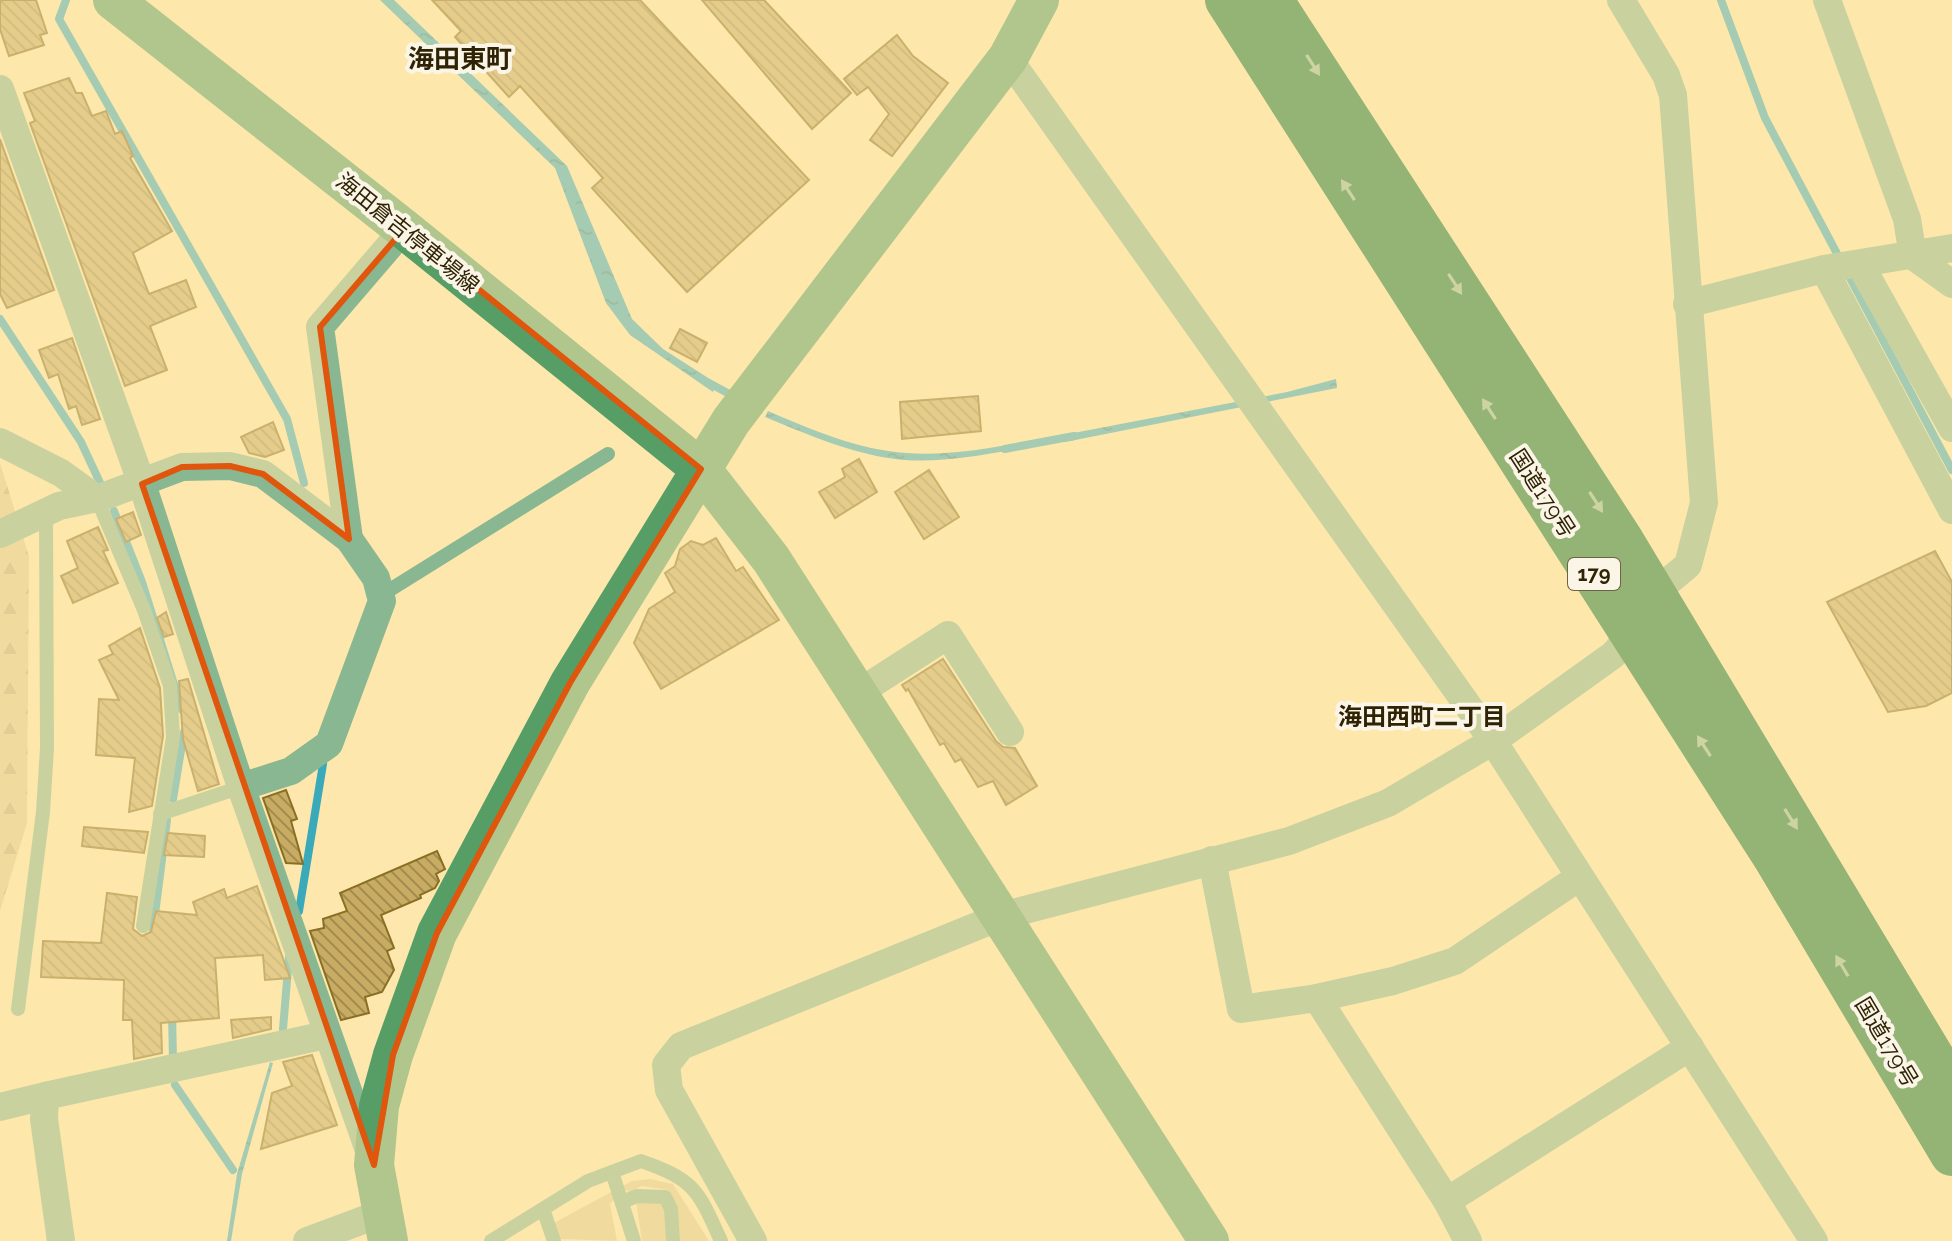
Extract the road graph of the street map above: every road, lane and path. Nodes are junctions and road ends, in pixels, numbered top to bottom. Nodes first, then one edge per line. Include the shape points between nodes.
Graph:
1 (113, 0) edge
2 (1039, 0) edge
3 (1227, 0) edge
4 (1271, 0) edge
5 (1621, 0) edge
6 (1827, 0) edge
7 (1008, 58) junction
8 (0, 89) edge
9 (404, 229) junction
10 (1952, 248) edge
11 (1913, 256) junction
12 (1860, 264) junction
13 (1824, 269) junction
14 (1952, 284) edge
15 (1687, 304) junction
16 (1952, 428) edge
17 (0, 442) edge
18 (608, 454) dead end
19 (701, 469) junction
20 (142, 484) junction
21 (97, 499) junction
22 (1952, 510) edge
23 (46, 512) junction
24 (0, 534) edge
25 (349, 539) junction
26 (1652, 595) junction
27 (380, 596) junction
28 (1632, 634) junction
29 (858, 693) junction
30 (1010, 732) dead end
31 (1493, 741) junction
32 (241, 787) junction
33 (160, 814) junction
34 (1212, 860) junction
35 (1578, 878) junction
36 (1002, 916) junction
37 (143, 926) dead end
38 (1317, 998) junction
39 (18, 1009) dead end
40 (326, 1035) junction
41 (1690, 1047) junction
42 (1952, 1090) edge
43 (45, 1096) junction
44 (0, 1107) edge
45 (1952, 1154) edge
46 (374, 1165) junction
47 (612, 1172) junction
48 (1447, 1201) junction
49 (622, 1202) junction
50 (543, 1209) junction
51 (385, 1227) edge
52 (61, 1241) edge
53 (307, 1241) edge
54 (491, 1241) edge
55 (554, 1241) edge
56 (634, 1241) edge
57 (673, 1241) edge
58 (721, 1241) edge
59 (753, 1241) edge
60 (1209, 1241) edge
61 (1468, 1241) edge
62 (1814, 1241) edge

1 - 9 street, 海田倉吉停車場線
2 - 7 street
28 -> 3 highway, 国道179号 / 179
4 -> 26 highway, 国道179号 / 179
5 - 15 street via 1673,95
6 - 11 street via 1907,219
7 - 19 street via 754,388
7 - 31 street
8 - 20 street
9 - 19 street, 海田倉吉停車場線
9 - 25 street via 320,327
10 - 11 street
11 - 12 street
11 - 14 street
12 - 13 street
12 - 16 street
13 - 15 street
13 - 22 street
15 - 26 street via 1704,503 1688,565
17 - 21 street via 61,473
18 - 27 lane
19 - 29 street, 海田倉吉停車場線 via 771,559
19 - 46 street via 570,683 437,933 379,1106
20 - 21 street
20 - 25 street via 182,467 230,466 263,474
20 - 32 street
21 - 23 street
21 - 33 lane via 170,686 173,737
23 - 24 street
23 - 39 lane via 47,748
25 - 27 street via 376,578
26 - 28 street
26 -> 42 highway, 国道179号 / 179
27 - 32 street via 329,744 291,771
28 - 31 street via 1613,655
45 -> 28 highway, 国道179号 / 179 via 1776,859
29 - 30 street via 948,635
29 - 36 street, 海田倉吉停車場線
31 - 34 street via 1388,803 1289,841
31 - 35 street
32 - 33 lane
32 - 40 street
33 - 37 lane
34 - 36 street
34 - 38 street via 1241,1009
35 - 38 street via 1455,961
35 - 41 street
36 - 59 street via 681,1046 666,1065 669,1090
36 - 60 street, 海田倉吉停車場線
38 - 48 street
40 - 43 street
40 - 46 street
41 - 48 street
41 - 62 street
43 - 44 street
43 - 52 street
46 - 51 street
47 - 49 lane
47 - 50 lane
47 - 58 lane via 641,1161 678,1177 699,1191
48 - 61 street
49 - 56 lane
49 - 57 lane via 637,1196 665,1197
50 - 54 lane
50 - 55 lane
51 - 53 street

